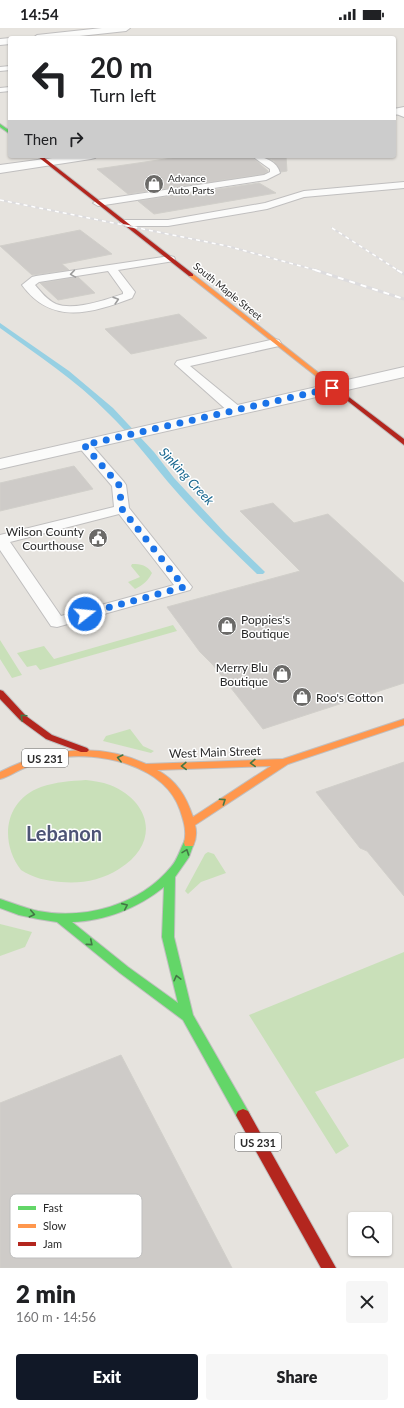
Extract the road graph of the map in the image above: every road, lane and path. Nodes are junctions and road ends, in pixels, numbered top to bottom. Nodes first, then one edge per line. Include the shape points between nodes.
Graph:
1 (126, 28) edge
2 (55, 36) edge
3 (0, 125) edge
4 (8, 131) edge
5 (59, 158) edge
6 (259, 158) edge
7 (43, 159) edge
8 (0, 169) edge
9 (404, 185) edge
10 (98, 202) junction
11 (125, 223) junction
12 (170, 259) junction
13 (111, 268) junction
14 (275, 343) junction
15 (404, 372) edge
16 (332, 388) junction
17 (235, 410) junction
18 (404, 444) edge
19 (84, 445) junction
20 (0, 464) edge
21 (122, 509) junction
22 (0, 540) edge
23 (0, 693) edge
24 (404, 722) edge
25 (93, 753) junction
26 (284, 762) junction
27 (147, 767) junction
28 (0, 776) edge
29 (191, 823) junction
30 (170, 877) junction
31 (2, 904) edge
32 (60, 918) junction
33 (187, 1016) junction
34 (330, 1268) edge

1 - 2 street
3 - 4 main road
5 - 7 street
6 - 10 lane via 274,168 273,175
7 - 8 street
7 - 10 main road, South Maple Street
9 - 11 lane via 304,194 268,206 168,222
10 - 11 main road, South Maple Street
11 - 12 main road, South Maple Street
12 - 13 lane
12 - 14 main road, South Maple Street
13 -> 13 lane via 36,279 28,285 51,306 69,310 115,301 128,296 130,292
14 - 16 main road, South Maple Street
14 - 17 lane via 182,364
15 - 16 street
16 - 17 street
16 - 18 main road, South Maple Street
17 - 19 street
19 - 20 street
19 - 21 lane via 119,485
21 - 22 lane
21 - 22 lane via 184,587 57,622
25 -> 23 main road, US 231 via 49,737 23,718
24 - 26 main road, West Main Street
27 -> 25 main road, US 231 via 122,757
25 - 28 main road, US 231 via 53,756 27,763
26 -> 27 main road, West Main Street
29 -> 26 main road, West Main Street
27 - 29 main road, US 231 via 177,790
30 -> 29 main road, US 231 via 183,860 190,841
32 -> 30 main road, US 231 via 92,916 122,908 149,895
33 -> 30 main road, US 231 via 168,937
31 -> 32 main road, US 231 via 31,914
32 -> 33 main road, US 231 via 124,970
33 - 34 main road, US 231

